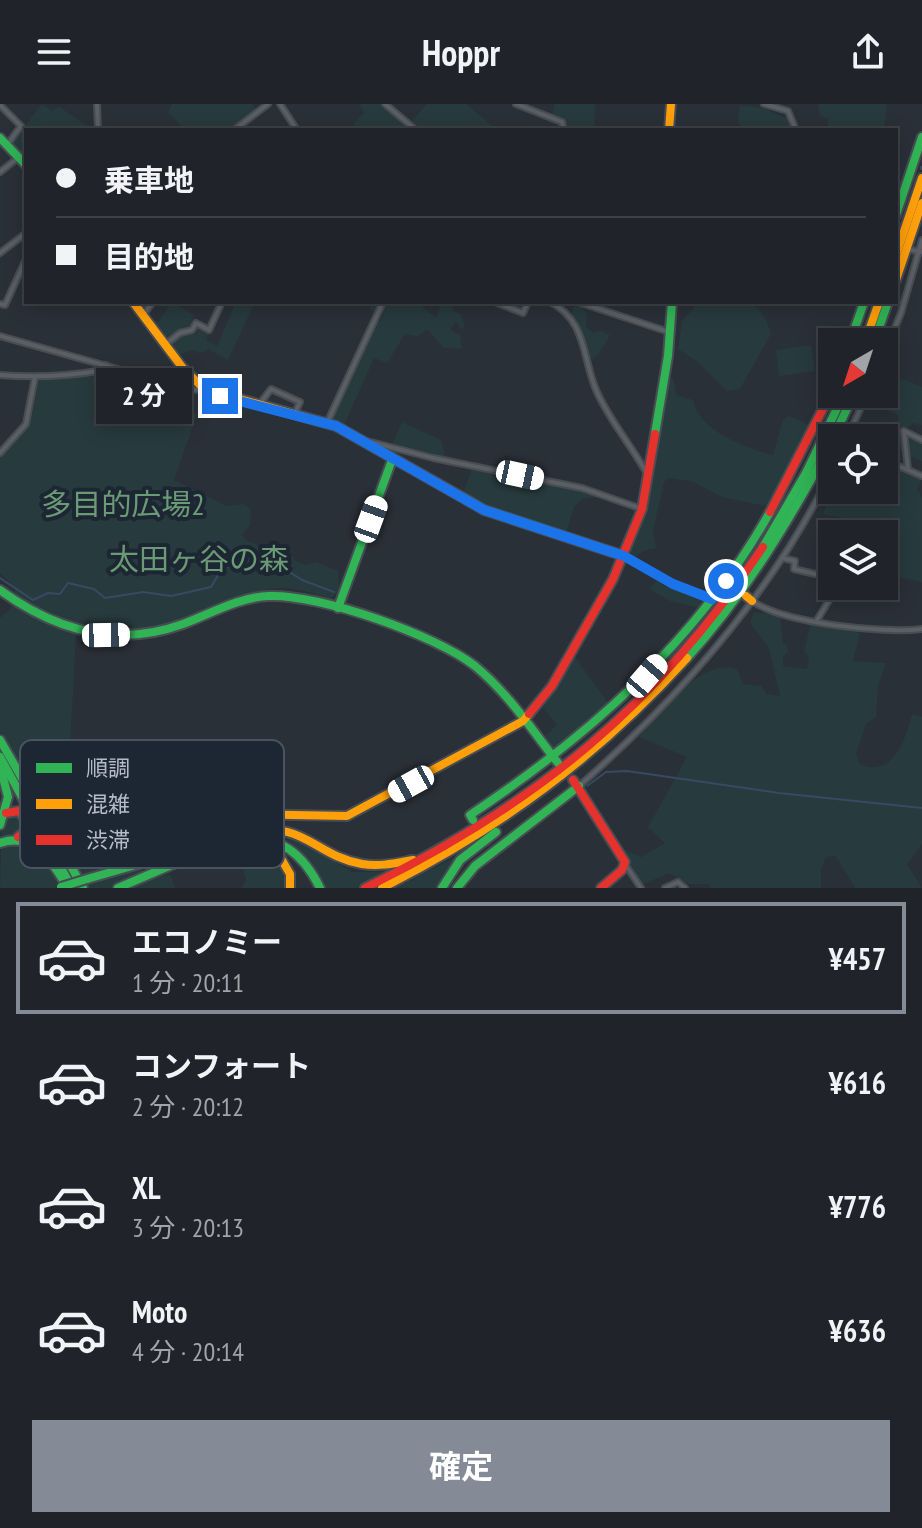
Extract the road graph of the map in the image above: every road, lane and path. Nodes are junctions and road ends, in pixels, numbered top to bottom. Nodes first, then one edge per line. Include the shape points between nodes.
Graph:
1 (97, 104) edge
2 (268, 104) edge
3 (280, 104) edge
4 (385, 104) edge
5 (516, 104) edge
6 (671, 104) edge
7 (764, 104) edge
8 (0, 105) edge
9 (98, 128) edge
10 (237, 128) edge
11 (296, 128) edge
12 (414, 128) edge
13 (564, 128) edge
14 (669, 128) edge
15 (795, 128) edge
16 (922, 137) edge
17 (4, 141) edge
18 (19, 157) junction
19 (24, 163) edge
20 (916, 167) edge
21 (0, 172) edge
22 (922, 178) edge
23 (922, 203) edge
24 (898, 210) edge
25 (24, 235) edge
26 (922, 240) edge
27 (898, 249) edge
28 (911, 250) dead end
29 (920, 251) edge
30 (0, 253) edge
31 (24, 263) edge
32 (898, 274) edge
33 (0, 304) edge
34 (135, 304) edge
35 (151, 304) edge
36 (221, 304) edge
37 (382, 304) edge
38 (500, 304) edge
39 (527, 304) edge
40 (552, 304) edge
41 (584, 304) edge
42 (672, 304) edge
43 (863, 304) edge
44 (878, 304) edge
45 (887, 304) edge
46 (143, 315) junction
47 (855, 328) edge
48 (870, 328) edge
49 (879, 328) edge
50 (894, 328) edge
51 (671, 333) junction
52 (0, 336) edge
53 (166, 344) junction
54 (106, 365) junction
55 (0, 375) edge
56 (35, 377) junction
57 (204, 389) junction
58 (257, 407) junction
59 (826, 408) edge
60 (838, 408) edge
61 (294, 417) junction
62 (327, 423) junction
63 (363, 440) junction
64 (922, 440) edge
65 (0, 453) edge
66 (392, 460) junction
67 (898, 466) edge
68 (818, 468) edge
69 (908, 470) junction
70 (648, 474) junction
71 (922, 476) edge
72 (818, 495) edge
73 (642, 509) junction
74 (624, 556) junction
75 (782, 558) junction
76 (818, 575) edge
77 (0, 590) edge
78 (749, 598) junction
79 (712, 599) junction
80 (829, 600) edge
81 (338, 608) junction
82 (817, 620) junction
83 (922, 629) edge
84 (523, 721) junction
85 (0, 740) edge
86 (0, 757) edge
87 (556, 761) junction
88 (0, 765) edge
89 (20, 775) edge
90 (562, 778) junction
91 (576, 783) junction
92 (20, 796) edge
93 (20, 812) edge
94 (6, 813) junction
95 (284, 815) edge
96 (473, 820) dead end
97 (0, 825) edge
98 (284, 830) edge
99 (18, 838) edge
100 (0, 843) edge
101 (284, 843) edge
102 (449, 846) junction
103 (284, 847) edge
104 (284, 864) edge
105 (625, 864) junction
106 (53, 868) edge
107 (57, 868) edge
108 (144, 868) edge
109 (153, 868) edge
110 (86, 884) edge
111 (604, 887) edge
112 (67, 888) edge
113 (118, 888) edge
114 (290, 888) edge
115 (318, 888) edge
116 (365, 888) edge
117 (382, 888) edge
118 (442, 888) edge
119 (457, 888) edge
120 (641, 888) edge
121 (665, 888) edge
122 (685, 888) edge

1 - 9 street
2 - 10 street
3 - 11 street
4 - 12 street
5 - 13 street via 562,122
6 - 14 main road
7 - 15 street via 788,111
8 - 17 street via 21,126
16 - 20 main road
17 - 18 main road
18 - 19 main road
18 - 21 street
20 - 24 main road
22 - 27 main road
23 - 32 main road
25 - 30 street
26 - 29 street
28 - 29 street
29 - 50 street
31 - 33 street via 5,305
34 - 46 main road
35 - 46 street
36 - 53 street via 209,330 196,323
37 - 62 street
38 - 39 street via 523,313
40 - 70 street via 582,337 595,388
41 - 51 street
42 - 51 main road
43 - 47 main road
44 - 48 main road
45 - 49 main road
46 - 53 main road
51 - 70 main road
52 - 54 street
53 - 57 main road
54 - 56 street via 102,370
54 - 57 street
55 - 56 street
56 - 65 street via 26,424
57 - 58 main road
58 - 61 main road
58 - 61 street via 271,389 300,402
59 - 79 main road via 816,436 758,535 729,583
60 - 102 main road via 779,524 688,649 572,762
61 - 62 main road
62 - 63 main road
63 - 66 main road
63 - 73 street via 582,488
64 - 69 street via 904,431
66 - 74 main road via 484,510
66 - 81 main road
67 - 69 street
68 - 90 main road via 788,525 727,613 655,696
69 - 71 street
70 - 73 main road
72 - 75 street
73 - 74 main road
74 - 79 street
74 - 84 main road via 552,686
75 - 76 street via 795,561 794,569
75 - 78 street
77 - 81 main road via 46,620 106,635 168,629 270,596 294,596
78 - 82 street via 767,611
78 - 91 street via 685,683 623,748
79 - 87 main road via 647,676
80 - 82 street
81 - 84 main road via 455,653 480,672
82 - 83 street via 874,630
84 - 87 main road
84 - 95 main road via 347,816
85 - 89 main road
86 - 92 main road
87 - 96 main road via 470,815
88 - 94 main road via 7,788
90 - 117 main road via 486,833
90 - 118 main road via 460,860
91 - 105 main road
91 - 119 main road via 490,849
93 - 94 main road
94 - 97 main road
98 - 102 main road via 347,864 371,869 392,868
99 - 100 main road
101 - 115 main road via 308,863
102 - 116 main road
103 - 115 main road via 306,867
104 - 114 main road
105 - 111 main road
105 - 120 street
106 - 112 main road
107 - 112 main road
108 - 110 main road
109 - 113 main road
110 - 112 main road, bridge
110 - 112 main road, bridge
121 - 122 street via 678,882

